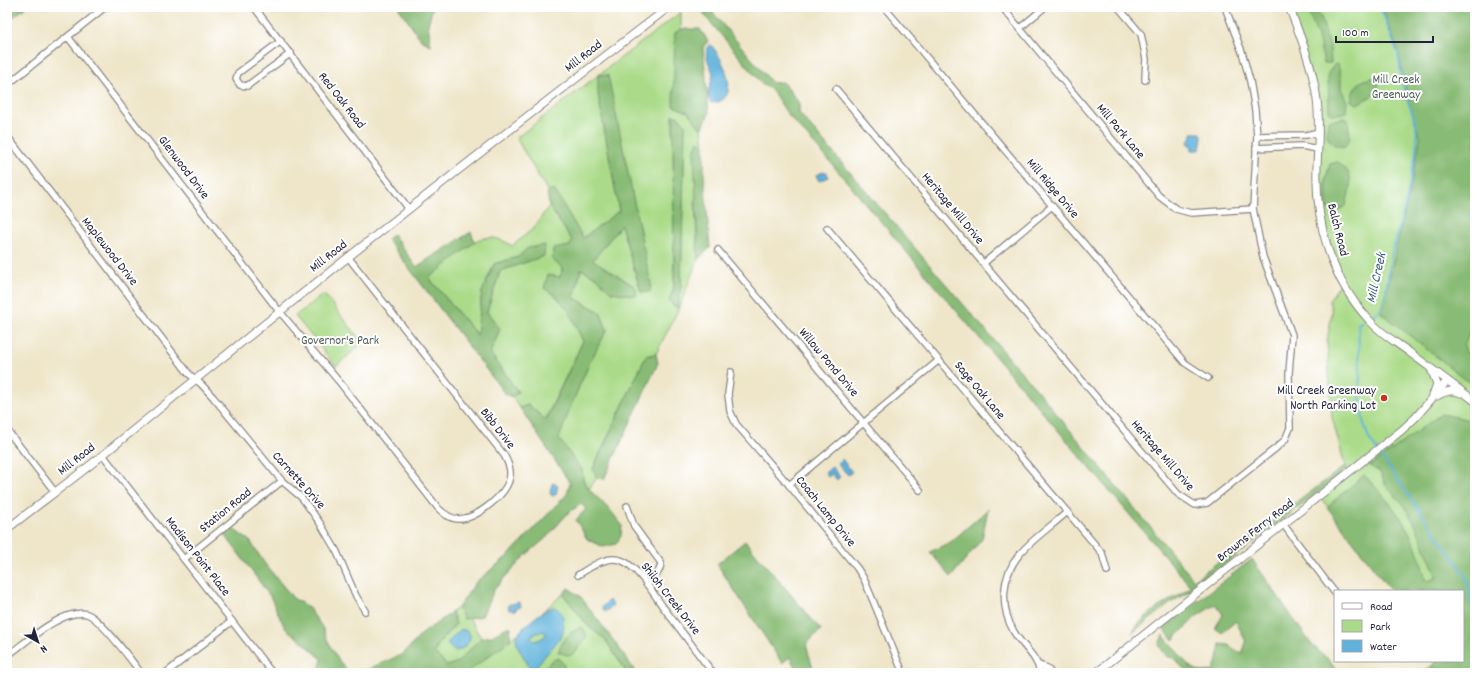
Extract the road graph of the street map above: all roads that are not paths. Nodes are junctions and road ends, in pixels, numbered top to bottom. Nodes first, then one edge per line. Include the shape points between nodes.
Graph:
1 (104, 7) edge
2 (254, 7) edge
3 (669, 7) edge
4 (884, 7) edge
5 (1002, 7) edge
6 (1045, 7) edge
7 (1118, 7) edge
8 (1225, 7) edge
9 (1289, 7) edge
10 (1020, 28) junction
11 (68, 37) junction
12 (281, 41) junction
13 (290, 53) junction
14 (1145, 80) dead end
15 (7, 85) edge
16 (836, 89) dead end
17 (1320, 132) junction
18 (7, 136) edge
19 (1257, 136) junction
20 (1256, 148) junction
21 (1318, 149) junction
22 (1052, 206) junction
23 (409, 209) junction
24 (1253, 209) junction
25 (828, 228) dead end
26 (718, 250) dead end
27 (348, 257) junction
28 (984, 263) junction
29 (280, 312) junction
30 (939, 360) junction
31 (1430, 368) junction
32 (730, 372) dead end
33 (1208, 378) dead end
34 (195, 380) junction
35 (1447, 381) junction
36 (1472, 399) edge
37 (1427, 404) junction
38 (863, 422) junction
39 (7, 430) edge
40 (103, 455) junction
41 (282, 481) junction
42 (789, 484) junction
43 (920, 490) dead end
44 (55, 492) junction
45 (627, 506) dead end
46 (1067, 512) junction
47 (1282, 524) junction
48 (7, 530) edge
49 (184, 559) junction
50 (1107, 571) dead end
51 (578, 575) dead end
52 (646, 584) junction
53 (1334, 592) edge
54 (365, 611) dead end
55 (232, 621) junction
56 (7, 656) edge
57 (1039, 665) junction
58 (141, 673) edge
59 (166, 673) edge
60 (272, 673) edge
61 (713, 673) edge
62 (903, 673) edge
63 (1040, 673) edge
64 (1051, 673) edge
65 (1096, 673) edge

1 - 11 street
2 - 12 street, Red Oak Road
3 - 23 street, Mill Road
4 - 22 street, Mill Ridge Drive
5 - 10 street, Mill Park Lane
6 - 10 street
7 - 14 street via 1141,34 1146,59
8 - 19 street, Heritage Mill Drive via 1250,81
9 - 17 street, Balch Road via 1306,50 1317,99
10 - 24 street, Mill Park Lane via 1159,196 1176,209 1191,213
11 - 15 street
11 - 29 street, Glenwood Drive
12 - 13 street, Red Oak Road
12 - 13 street via 238,73 236,79 240,85 247,86
13 - 23 street, Red Oak Road
16 - 28 street, Heritage Mill Drive
17 - 19 street via 1306,135
17 - 21 street, Balch Road
18 - 34 street, Maplewood Drive
19 - 20 street, Heritage Mill Drive
20 - 21 street via 1302,146
20 - 24 street, Heritage Mill Drive
21 - 31 street, Balch Road via 1317,202 1322,231 1341,282 1372,323
22 - 28 street
22 - 33 street, Mill Ridge Drive via 1185,363
23 - 27 street, Mill Road
24 - 28 street, Heritage Mill Drive via 1262,257 1292,335 1289,373 1290,428 1285,440 1207,503 1195,505 1178,494
25 - 30 street, Sage Oak Lane
26 - 38 street, Willow Pond Drive
27 - 29 street, Mill Road
27 - 29 street, Bibb Drive via 504,455 509,464 510,475 501,495 476,515 459,519 447,516
29 - 34 street, Mill Road
30 - 38 street
30 - 46 street, Sage Oak Lane
31 - 35 street, Balch Road
31 - 37 street, Browns Ferry Road via 1437,384
32 - 42 street, Coach Lamp Drive via 728,394 730,411 736,424
34 - 40 street, Mill Road
34 - 41 street, Carnette Drive via 213,397
35 - 36 street, Balch Road
35 - 37 street, Browns Ferry Road
36 - 37 street, Browns Ferry Road via 1457,391 1443,392
37 - 47 street, Browns Ferry Road via 1402,430
38 - 42 street
38 - 43 street, Willow Pond Drive
39 - 44 street
40 - 44 street, Mill Road
40 - 49 street, Madison Point Place
41 - 49 street, Station Road
41 - 54 street, Carnette Drive via 302,498 320,523
42 - 62 street, Coach Lamp Drive via 864,579
44 - 48 street, Mill Road
45 - 52 street via 634,526 661,563 656,575
46 - 50 street, Sage Oak Lane via 1102,553
46 - 57 street via 1019,555 1010,569 1004,587 1007,618 1014,632
47 - 53 street
47 - 65 street, Browns Ferry Road
49 - 55 street, Madison Point Place
51 - 52 street, Shiloh Creek Drive via 594,564 613,559 623,561 631,567
52 - 61 street, Shiloh Creek Drive
55 - 59 street
55 - 60 street, Madison Point Place
56 - 58 street via 58,619 73,613 88,614 100,622
57 - 63 street
57 - 64 street

